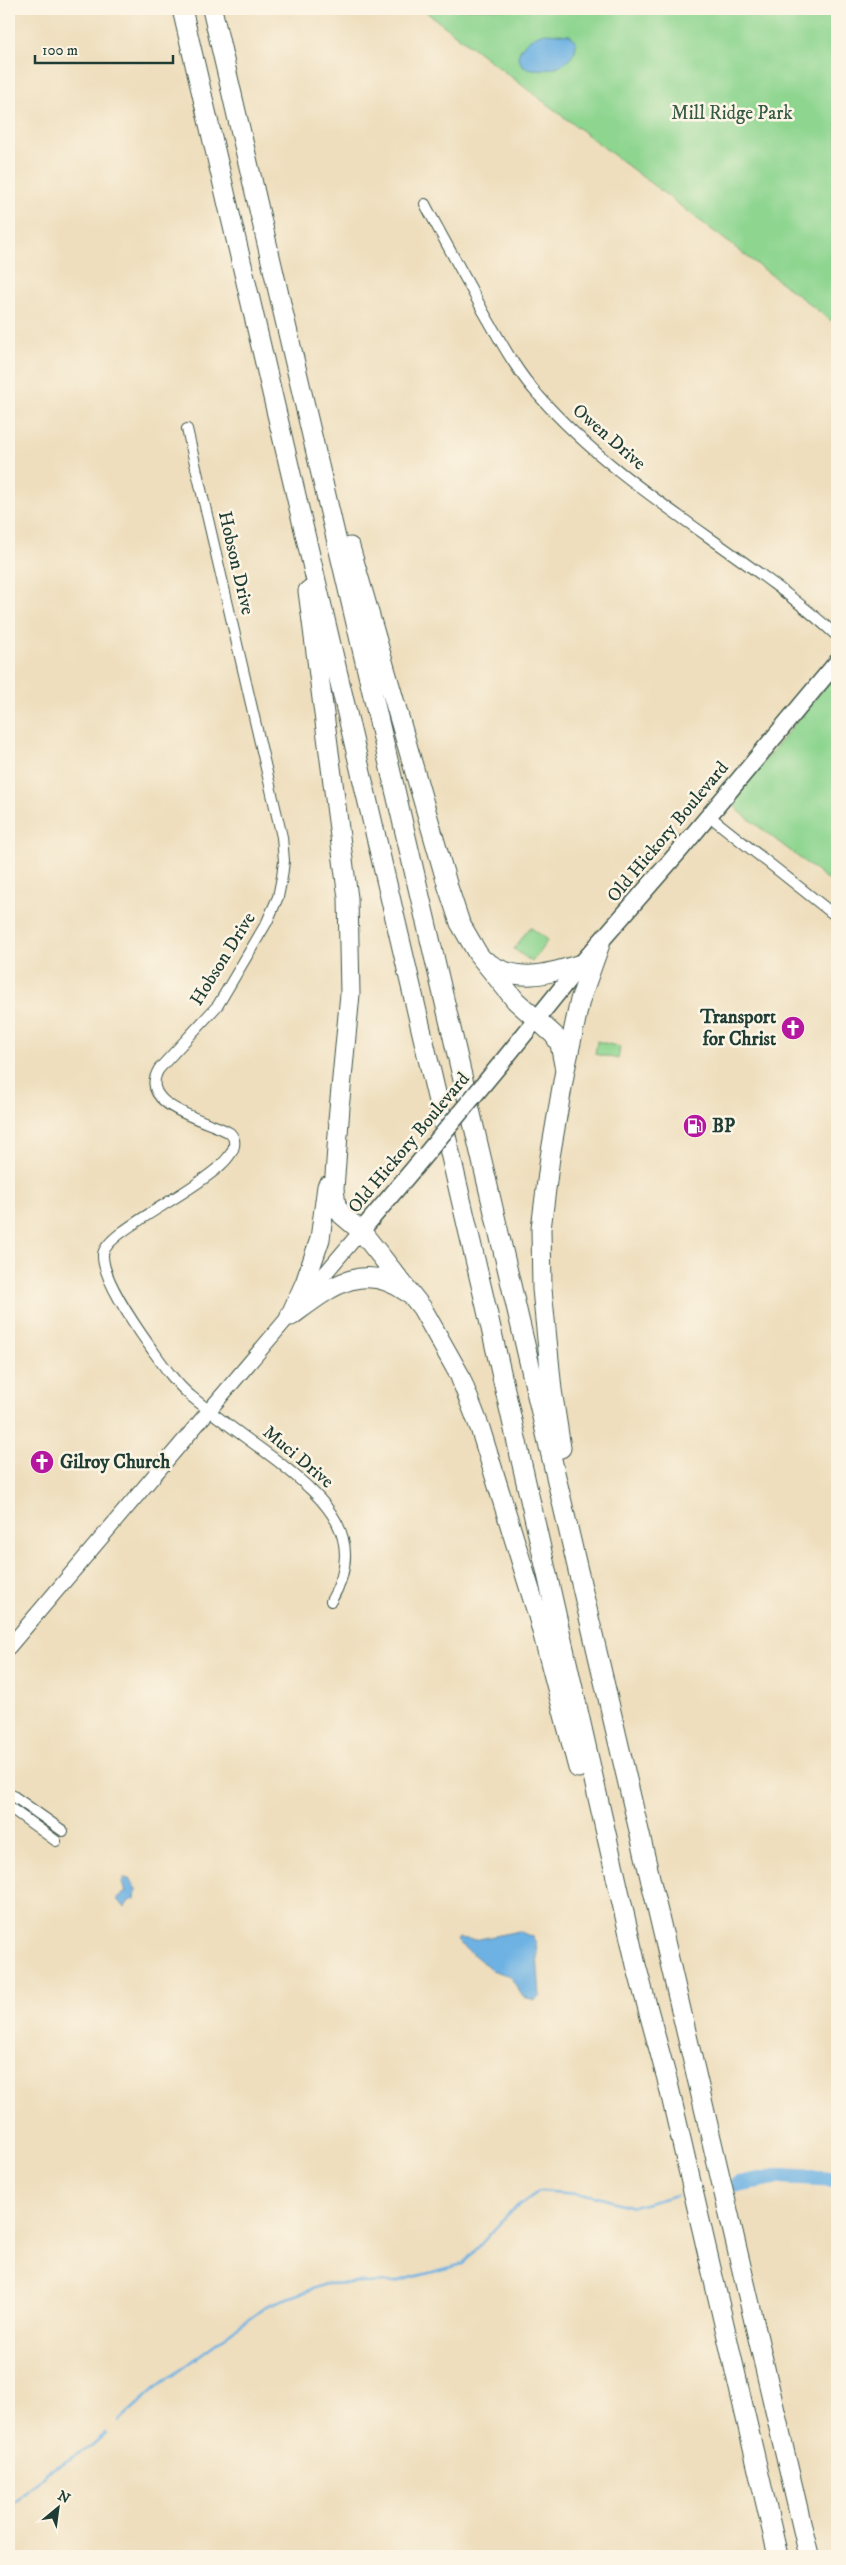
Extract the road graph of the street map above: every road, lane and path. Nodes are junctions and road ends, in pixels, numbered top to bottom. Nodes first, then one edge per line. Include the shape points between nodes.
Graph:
1 (182, 9) edge
2 (212, 9) edge
3 (425, 204) dead end
4 (283, 310) junction
5 (187, 429) dead end
6 (292, 474) junction
7 (837, 636) edge
8 (837, 662) edge
9 (708, 815) junction
10 (837, 917) edge
11 (600, 944) junction
12 (478, 954) junction
13 (581, 964) junction
14 (536, 1019) junction
15 (565, 1070) junction
16 (340, 1107) junction
17 (362, 1231) junction
18 (415, 1299) junction
19 (290, 1316) junction
20 (211, 1411) junction
21 (583, 1593) junction
22 (331, 1601) dead end
23 (9, 1647) edge
24 (9, 1793) edge
25 (9, 1807) edge
26 (63, 1831) dead end
27 (56, 1841) dead end
28 (636, 1965) junction
29 (778, 2556) edge
30 (808, 2556) edge

1 - 6 highway
2 - 4 highway
3 - 7 street, Owen Drive via 505,349 540,398 626,476 803,606
4 - 12 highway via 448,887 460,923
4 - 21 highway
5 - 20 street, Hobson Drive via 282,837 283,869 274,908 234,981 211,1014 159,1069 154,1081 156,1092 166,1103 230,1133 236,1147 219,1168 132,1226 108,1246 103,1255 109,1278 150,1346 185,1390
6 - 16 highway via 348,898 350,994
6 - 28 highway
8 - 9 main road, Old Hickory Boulevard
9 - 10 street
9 - 11 main road, Old Hickory Boulevard
11 - 13 main road, Old Hickory Boulevard
11 - 15 highway via 580,1000
12 - 13 highway via 501,971 524,977
12 - 14 highway via 516,1001
13 - 14 main road, Old Hickory Boulevard
14 - 15 highway via 560,1044
14 - 17 main road, Old Hickory Boulevard, bridge
15 - 21 highway via 541,1229 542,1290 552,1390
16 - 17 highway via 335,1201 342,1215
16 - 19 highway via 320,1239
17 - 18 highway
17 - 19 main road, Old Hickory Boulevard
18 - 19 highway via 386,1280 360,1278 338,1283
18 - 28 highway via 450,1356 480,1428 547,1645 606,1882
19 - 20 main road, Old Hickory Boulevard
20 - 22 street, Muci Drive via 307,1484 332,1511 345,1549 342,1576
20 - 23 main road, Old Hickory Boulevard
21 - 30 highway
24 - 26 street
25 - 27 street
28 - 29 highway via 667,2078

